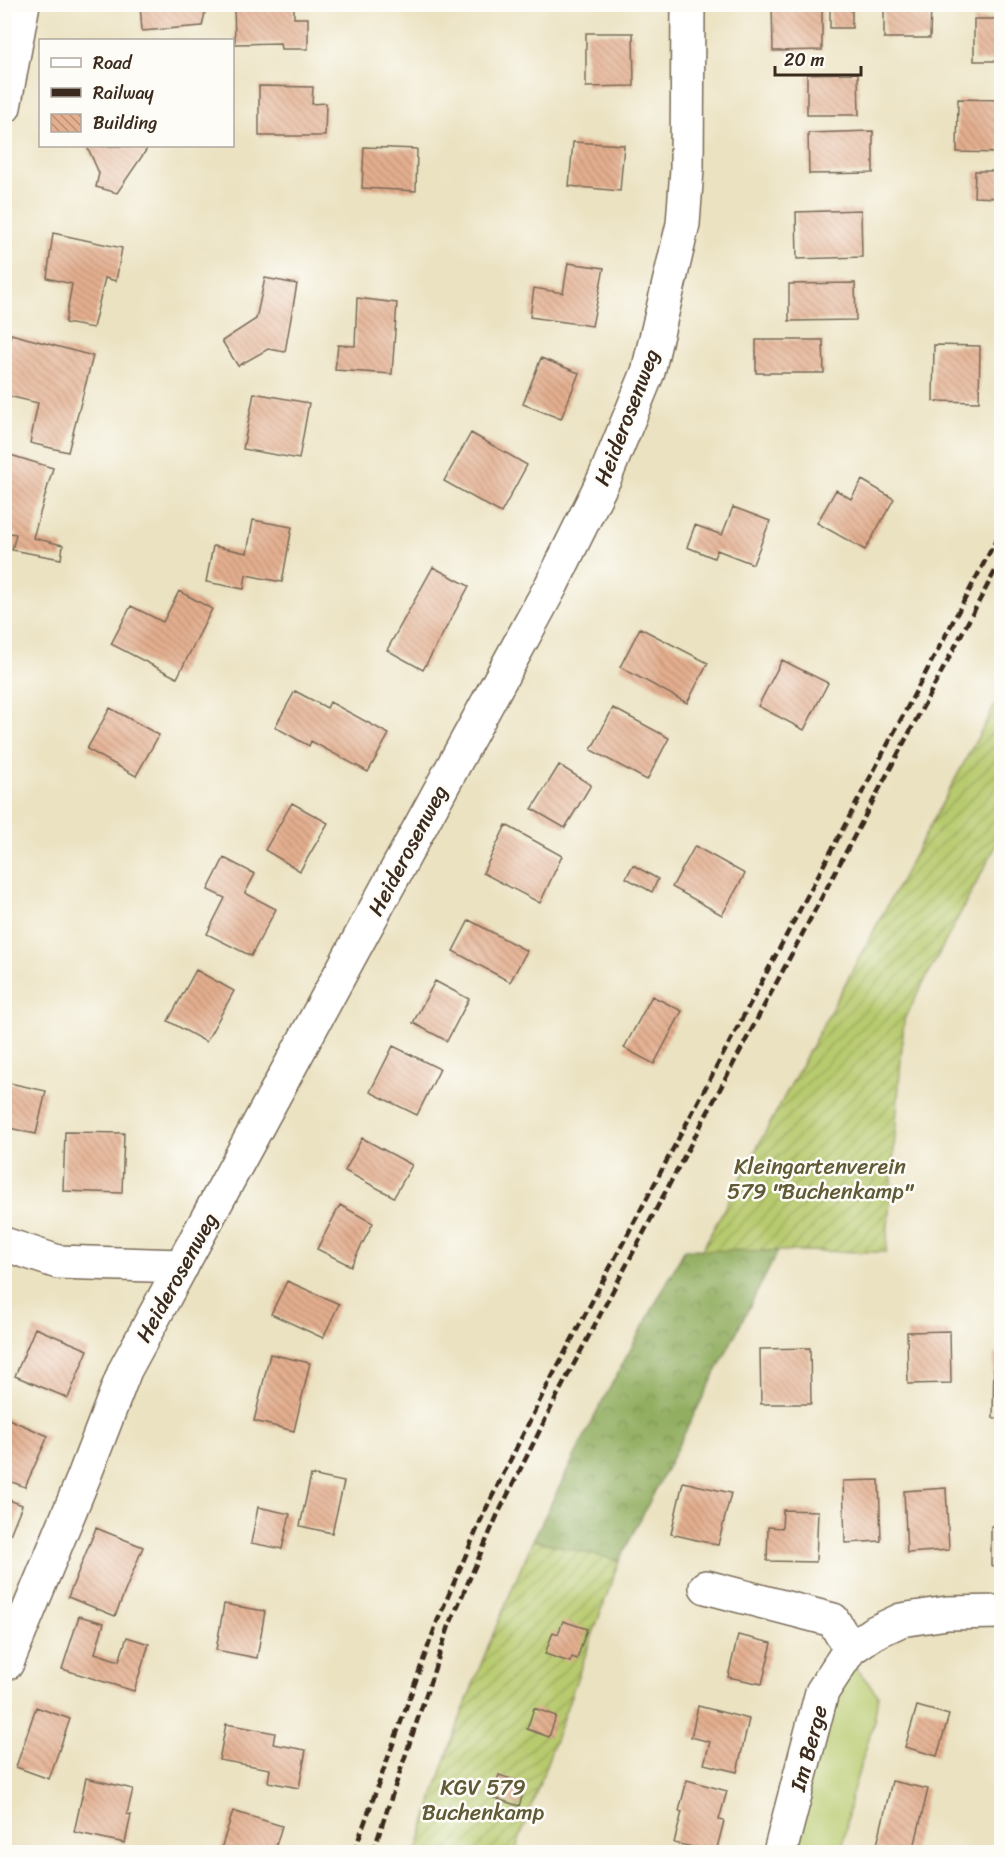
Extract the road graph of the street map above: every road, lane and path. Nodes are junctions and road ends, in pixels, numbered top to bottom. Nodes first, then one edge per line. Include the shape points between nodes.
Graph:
1 (24, 4) edge
2 (688, 4) edge
3 (4, 107) edge
4 (4, 1244) edge
5 (182, 1266) junction
6 (706, 1587) dead end
7 (1002, 1611) edge
8 (850, 1649) junction
9 (7, 1663) dead end
10 (780, 1852) edge

1 - 3 street
2 - 5 street, Heiderosenweg via 683,224 648,372 605,477 551,586
4 - 5 street via 58,1262
5 - 9 street, Heiderosenweg via 125,1370
6 - 8 street via 833,1620
7 - 8 street, Im Berge via 901,1620
8 - 10 street, Im Berge via 822,1692

